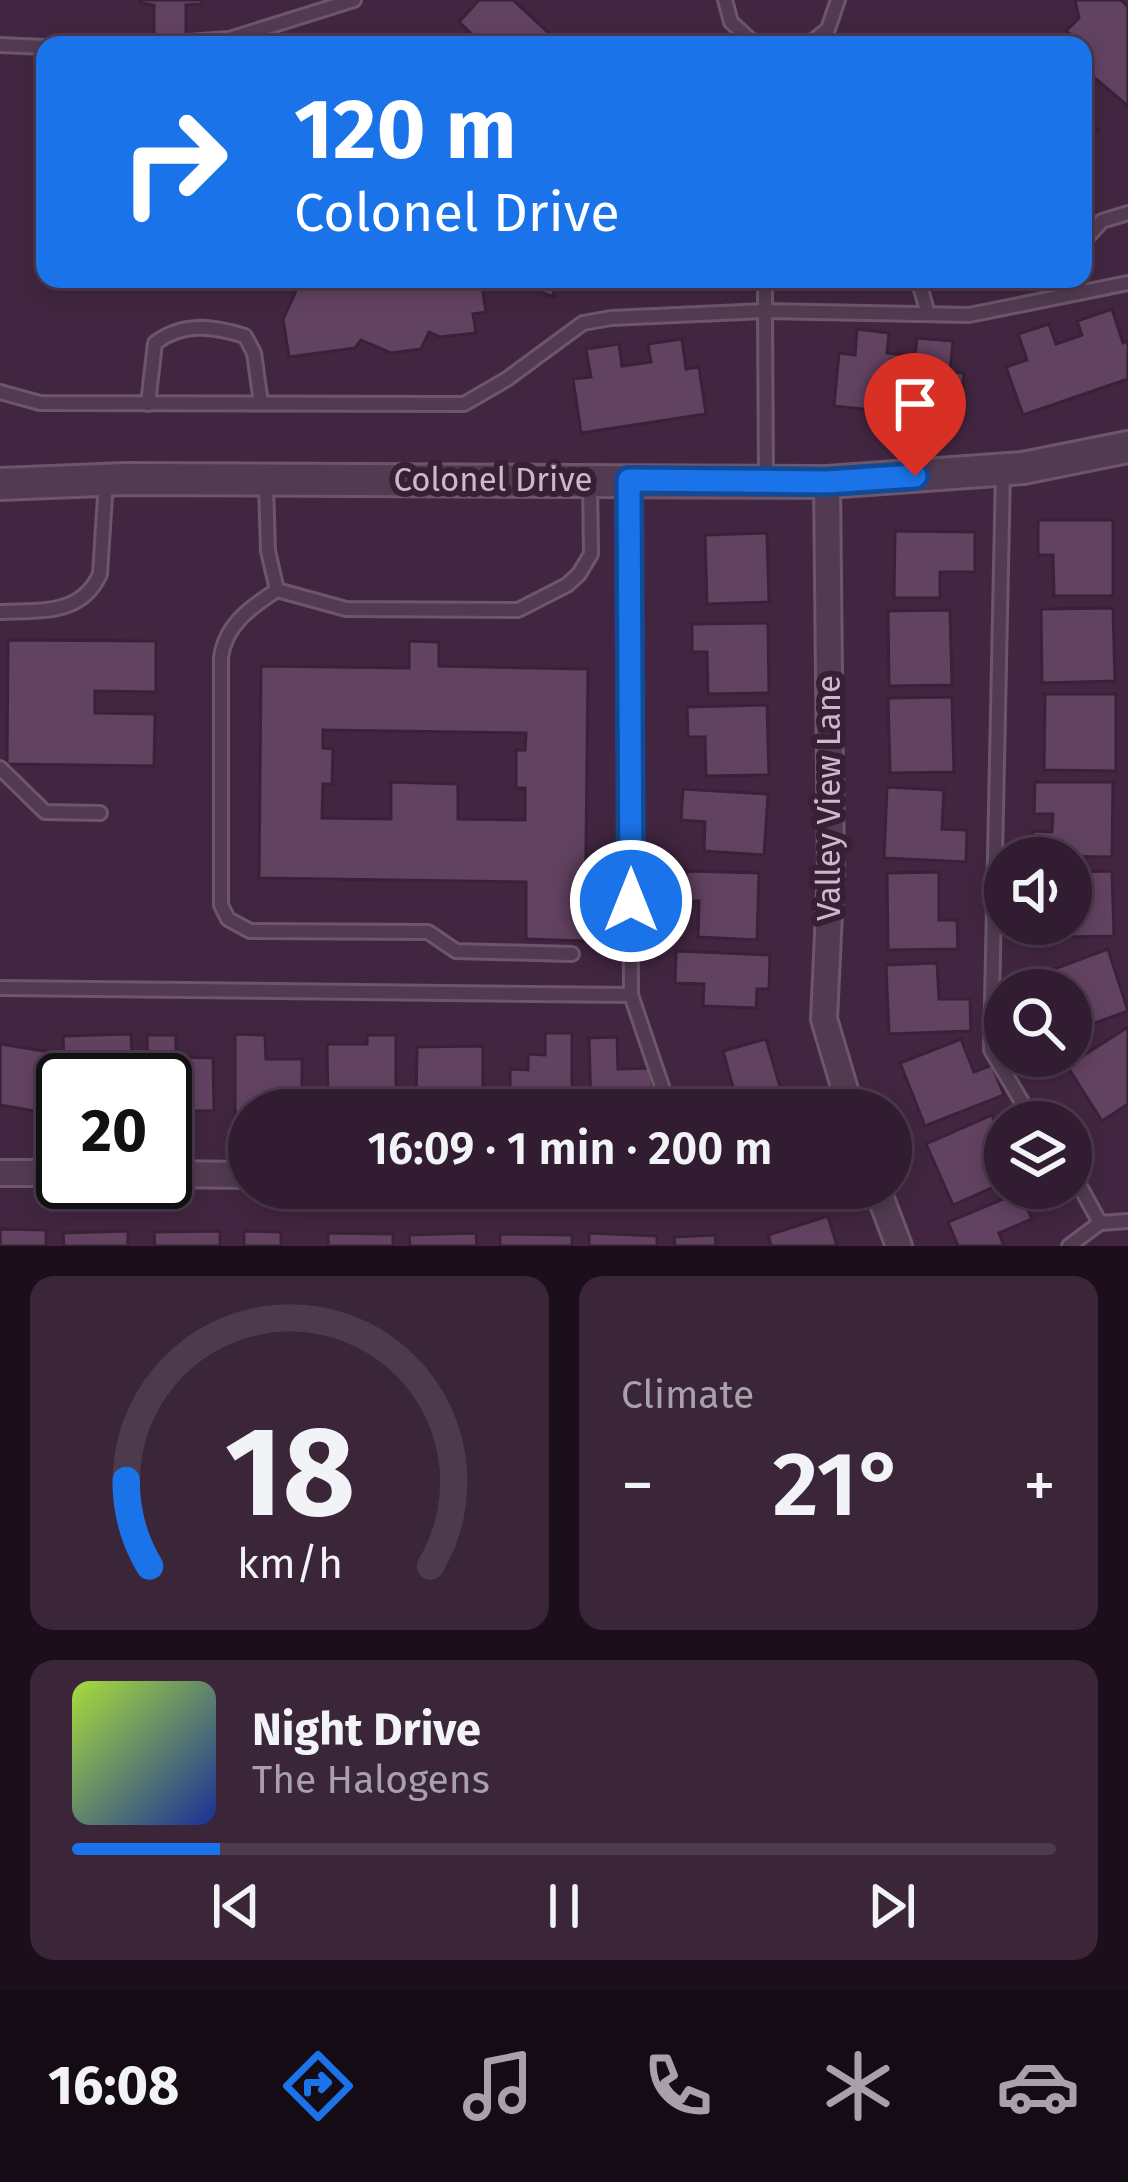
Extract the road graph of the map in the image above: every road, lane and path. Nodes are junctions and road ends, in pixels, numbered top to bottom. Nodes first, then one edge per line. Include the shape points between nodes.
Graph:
1 (354, 0) edge
2 (725, 0) edge
3 (838, 0) edge
4 (239, 36) edge
5 (746, 36) edge
6 (819, 36) edge
7 (0, 45) edge
8 (36, 46) edge
9 (1128, 213) edge
10 (1092, 232) edge
11 (1128, 283) edge
12 (765, 288) edge
13 (921, 288) edge
14 (1065, 288) edge
15 (1063, 295) junction
16 (765, 311) junction
17 (928, 314) junction
18 (0, 392) edge
19 (148, 404) junction
20 (260, 404) junction
21 (1128, 447) edge
22 (1003, 470) junction
23 (266, 479) junction
24 (106, 480) junction
25 (590, 480) junction
26 (629, 480) junction
27 (766, 481) junction
28 (827, 482) junction
29 (0, 484) edge
30 (277, 590) junction
31 (0, 612) edge
32 (0, 768) edge
33 (100, 813) dead end
34 (572, 954) dead end
35 (0, 988) edge
36 (631, 994) junction
37 (663, 1089) edge
38 (845, 1089) edge
39 (1021, 1101) edge
40 (0, 1173) edge
41 (36, 1173) edge
42 (192, 1174) edge
43 (228, 1174) edge
44 (1092, 1208) edge
45 (885, 1209) edge
46 (1128, 1221) edge
47 (1100, 1223) junction
48 (898, 1246) edge
49 (1070, 1246) edge

1 - 4 lane
2 - 5 lane via 731,22
3 - 6 lane
7 - 8 lane
9 - 10 lane
11 - 15 lane
12 - 16 lane
13 - 17 lane
14 - 15 lane
15 - 17 lane via 969,315
16 - 17 lane
16 - 20 lane via 583,323 464,404
16 - 27 lane
18 - 19 lane via 40,403
19 - 20 lane
19 - 20 lane via 155,344 197,327 245,337
21 - 22 street, Colonel Drive
22 - 28 street, Colonel Drive
22 - 39 lane via 991,1050
23 - 24 street, Colonel Drive
23 - 25 street, Colonel Drive
23 - 30 lane
24 - 29 street, Colonel Drive
24 - 31 lane via 94,587 72,606
25 - 26 street, Colonel Drive
25 - 30 lane via 591,554 567,585 518,610 346,609
26 - 27 street, Colonel Drive
26 - 36 lane
27 - 28 street, Colonel Drive
28 - 38 street, Valley View Lane via 831,871 824,1018
30 - 34 lane via 247,610 220,656 221,905 228,919 250,932 428,932 456,950
32 - 33 lane via 45,812
35 - 36 lane
36 - 37 lane
40 - 41 street
42 - 43 street
44 - 47 lane
45 - 48 street
46 - 47 lane
47 - 49 lane

